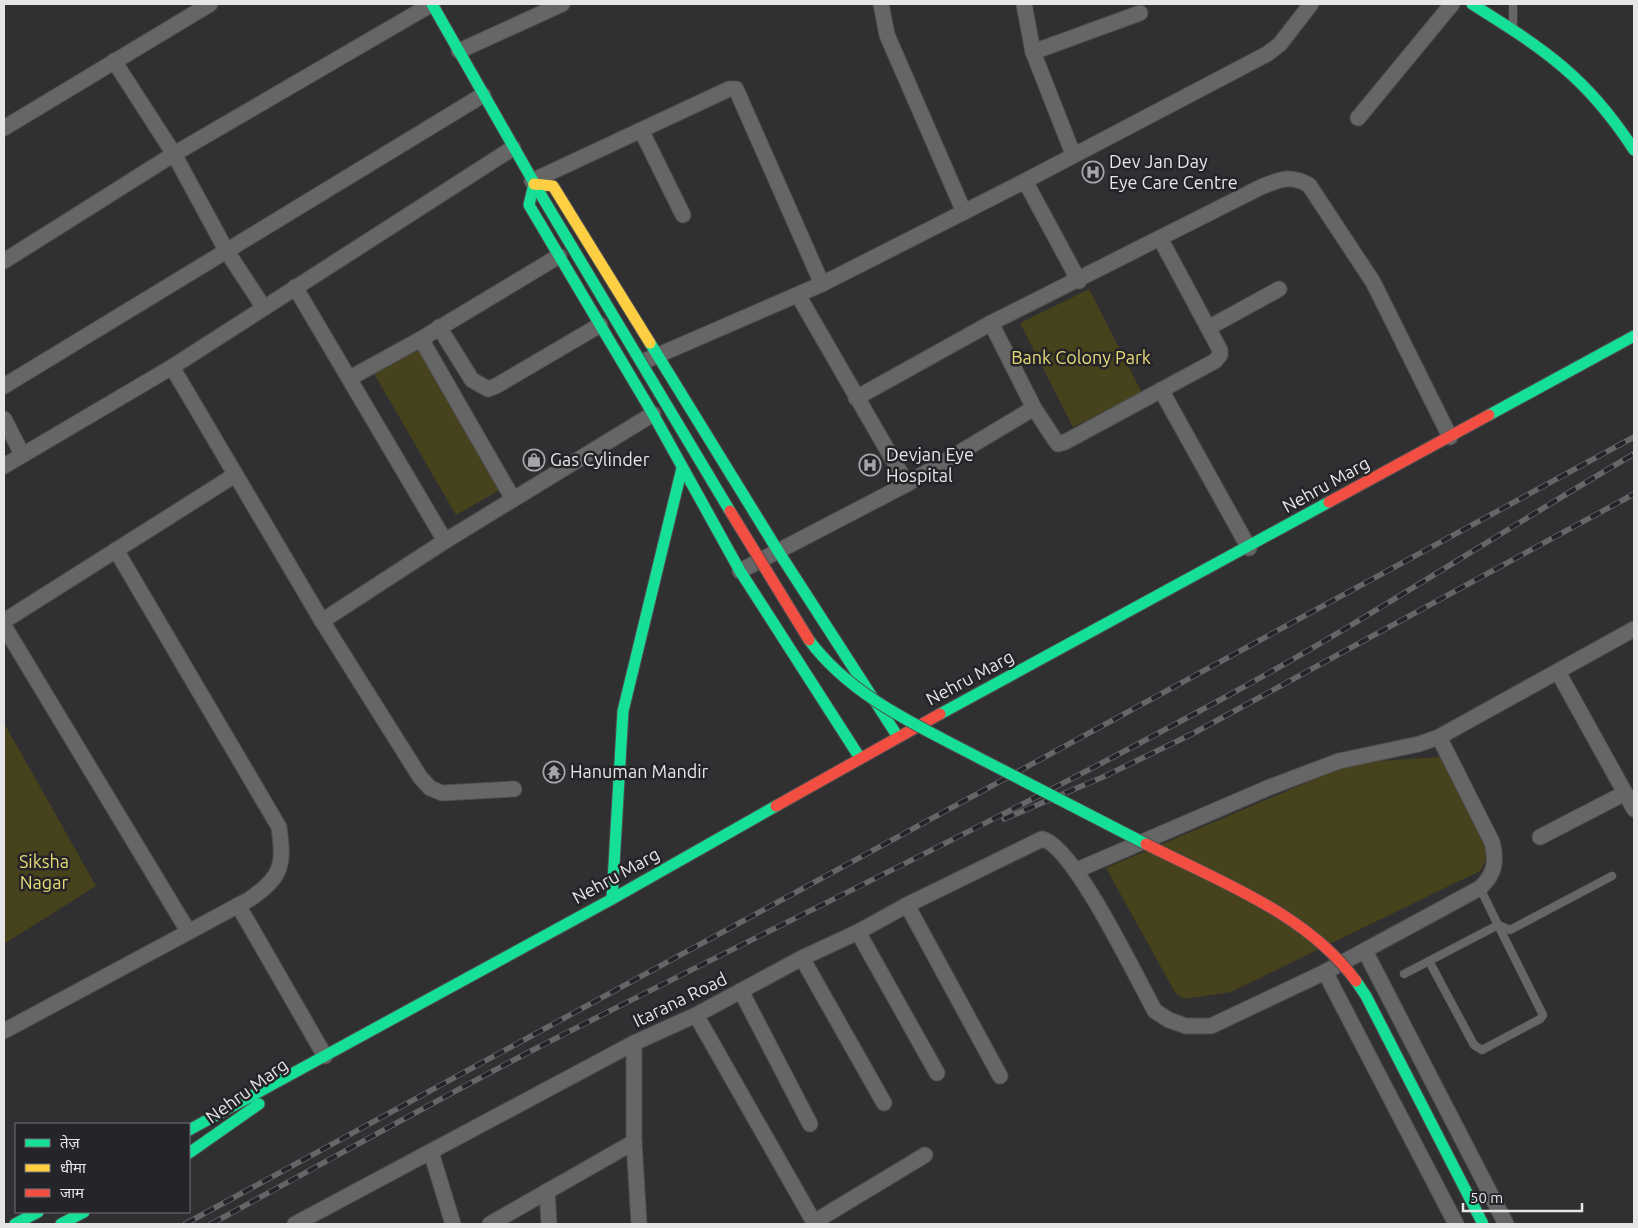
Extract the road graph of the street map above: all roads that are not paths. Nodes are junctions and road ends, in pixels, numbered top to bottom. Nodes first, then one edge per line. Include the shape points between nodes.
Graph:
1 (210, 4) edge
2 (432, 4) edge
3 (562, 4) edge
4 (881, 4) edge
5 (1024, 4) edge
6 (1311, 4) edge
7 (1452, 4) edge
8 (1472, 4) edge
9 (1513, 4) edge
10 (1140, 13) dead end
11 (1513, 30) junction
12 (459, 51) junction
13 (1033, 52) junction
14 (114, 61) junction
15 (483, 95) junction
16 (1358, 118) dead end
17 (4, 128) edge
18 (641, 130) junction
19 (513, 148) junction
20 (1634, 150) edge
21 (174, 154) junction
22 (1073, 154) junction
23 (1025, 181) junction
24 (533, 182) junction
25 (964, 212) junction
26 (683, 215) dead end
27 (1161, 240) junction
28 (226, 250) junction
29 (559, 256) junction
30 (4, 261) edge
31 (1079, 281) junction
32 (822, 284) junction
33 (295, 287) junction
34 (1279, 289) dead end
35 (798, 295) junction
36 (264, 308) junction
37 (991, 323) junction
38 (600, 325) junction
39 (439, 327) junction
40 (1208, 328) junction
41 (1634, 336) edge
42 (421, 339) junction
43 (658, 355) junction
44 (172, 367) junction
45 (626, 370) junction
46 (350, 378) junction
47 (4, 386) edge
48 (1160, 390) junction
49 (856, 398) junction
50 (1034, 408) junction
51 (653, 414) junction
52 (4, 419) edge
53 (1450, 437) junction
54 (22, 454) junction
55 (4, 466) edge
56 (682, 468) junction
57 (235, 475) junction
58 (907, 484) junction
59 (512, 499) junction
60 (444, 540) junction
61 (1249, 548) junction
62 (116, 550) junction
63 (778, 551) junction
64 (740, 571) junction
65 (4, 621) edge
66 (322, 621) junction
67 (4, 626) edge
68 (1634, 629) edge
69 (1558, 672) junction
70 (898, 737) junction
71 (1440, 737) junction
72 (860, 758) junction
73 (514, 790) dead end
74 (1625, 793) junction
75 (1634, 809) edge
76 (1540, 836) dead end
77 (1077, 870) junction
78 (1612, 876) dead end
79 (1480, 888) junction
80 (612, 899) junction
81 (238, 905) junction
82 (907, 905) junction
83 (1498, 926) junction
84 (188, 932) junction
85 (858, 932) junction
86 (1365, 951) junction
87 (802, 958) junction
88 (1429, 961) junction
89 (1325, 972) junction
90 (1404, 974) dead end
91 (741, 991) junction
92 (696, 1015) junction
93 (4, 1031) edge
94 (634, 1043) junction
95 (325, 1056) junction
96 (938, 1073) dead end
97 (1000, 1076) dead end
98 (884, 1103) dead end
99 (810, 1124) dead end
100 (190, 1129) edge
101 (634, 1142) junction
102 (190, 1152) edge
103 (431, 1152) junction
104 (925, 1155) dead end
105 (547, 1191) junction
106 (36, 1213) edge
107 (82, 1213) edge
108 (815, 1223) edge
109 (15, 1224) edge
110 (61, 1224) edge
111 (295, 1224) edge
112 (453, 1224) edge
113 (490, 1224) edge
114 (549, 1224) edge
115 (639, 1224) edge
116 (1456, 1224) edge
117 (1483, 1224) edge
118 (1506, 1224) edge

1 - 14 street
2 - 12 street
2 - 21 street
3 - 12 street
4 - 25 street via 888,35
5 - 13 street
6 - 22 street via 1280,44 1267,54
7 - 16 street
8 - 11 street
9 - 11 lane
10 - 13 street
11 - 20 street via 1579,80 1612,117
12 - 15 street
13 - 22 street
14 - 17 street
14 - 21 street
15 - 19 street
15 - 28 street
18 - 24 street
18 - 26 street
18 - 32 street via 729,89 736,89
19 - 24 street
19 - 33 street
21 - 28 street
21 - 30 street
22 - 23 street
23 - 25 street
23 - 31 street
24 - 29 street via 529,205
24 - 43 street via 553,186
24 - 117 street, bridge via 771,581 819,654 860,692 909,721 1268,906 1320,938 1346,965 1366,996
25 - 32 street
27 - 31 street
27 - 40 street
27 - 53 street via 1284,178 1294,178 1308,185 1373,282
28 - 36 street
28 - 47 street
29 - 38 street
29 - 39 street
31 - 37 street
32 - 35 street
33 - 36 street
33 - 46 street
34 - 40 street
35 - 43 street
35 - 49 street
36 - 44 street
37 - 49 street
37 - 50 street
38 - 39 street via 488,389 472,380
38 - 45 street
39 - 42 street
40 - 48 street via 1220,355 1215,361
41 - 53 street, Nehru Marg
42 - 46 street
42 - 59 street
43 - 45 street
43 - 63 street
44 - 54 street
44 - 57 street
45 - 51 street
46 - 60 street
48 - 50 street via 1058,444
48 - 61 street
49 - 58 street
50 - 58 street
51 - 56 street
51 - 59 street
52 - 54 street
53 - 61 street, Nehru Marg
54 - 55 street
56 - 64 street
56 - 80 street via 623,711
57 - 62 street
57 - 66 street
58 - 63 street
59 - 60 street
60 - 66 street
61 - 70 street, Nehru Marg
62 - 65 street
62 - 81 street via 278,827 282,862 277,873 266,888
63 - 64 street
63 - 70 street
64 - 72 street
66 - 73 street via 430,788 442,792
67 - 84 street
68 - 69 street
69 - 71 street
69 - 74 street
70 - 72 street, Nehru Marg
71 - 77 street via 1339,761
71 - 79 street via 1492,842 1496,858 1493,870 1489,880
72 - 80 street, Nehru Marg
74 - 75 street
74 - 76 street
77 - 82 street, Itarana Road via 1055,844 1042,839
77 - 89 street, Itarana Road via 1155,1011 1169,1020 1186,1026 1211,1026
78 - 83 lane via 1514,929 1505,930
79 - 83 lane
79 - 86 street, Itarana Road
80 - 95 street, Nehru Marg
81 - 84 street
81 - 95 street
82 - 85 street, Itarana Road
82 - 97 street
83 - 88 lane
83 - 88 lane via 1543,1015 1489,1048 1482,1050 1474,1045
84 - 93 street
85 - 87 street, Itarana Road
85 - 96 street
86 - 89 street, Itarana Road
86 - 118 street
87 - 91 street, Itarana Road
87 - 98 street
88 - 90 lane
89 - 116 street
91 - 92 street, Itarana Road
91 - 99 street
92 - 94 street, Itarana Road
92 - 108 street
94 - 101 street
94 - 103 street, Itarana Road
95 - 100 street, Nehru Marg
95 - 102 street, Nehru Marg
101 - 105 street
101 - 115 street
103 - 111 street, Itarana Road
103 - 112 street
104 - 108 street
105 - 113 street
105 - 114 street
106 - 109 street
107 - 110 street

